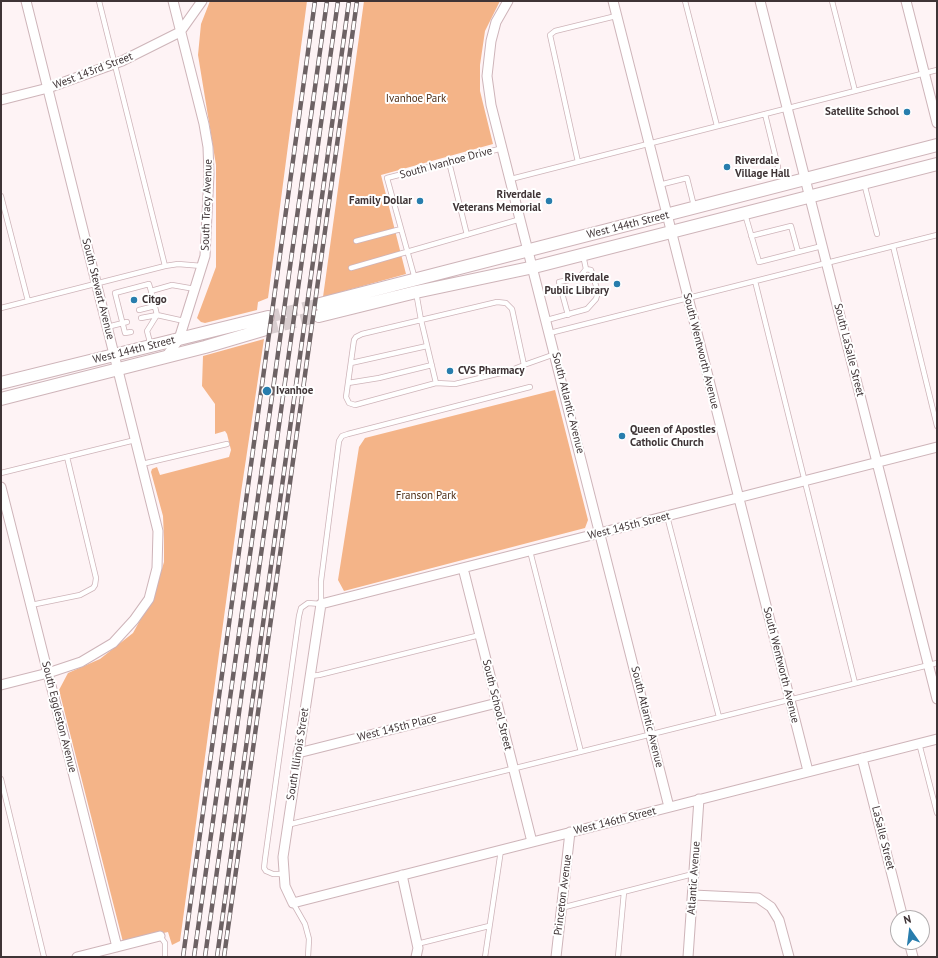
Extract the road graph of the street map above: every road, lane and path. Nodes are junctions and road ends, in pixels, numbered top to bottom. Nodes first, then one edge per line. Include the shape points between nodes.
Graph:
1 (26, 1) edge
2 (99, 1) edge
3 (172, 1) edge
4 (202, 1) edge
5 (508, 1) edge
6 (613, 1) edge
7 (685, 1) edge
8 (760, 1) edge
9 (832, 1) edge
10 (906, 1) edge
11 (616, 16) junction
12 (180, 32) junction
13 (115, 64) junction
14 (937, 70) edge
15 (924, 73) junction
16 (48, 88) junction
17 (855, 91) junction
18 (1, 100) edge
19 (787, 108) junction
20 (765, 114) junction
21 (937, 123) edge
22 (717, 126) junction
23 (649, 145) junction
24 (937, 145) edge
25 (502, 148) junction
26 (449, 162) junction
27 (578, 162) junction
28 (937, 164) edge
29 (778, 167) dead end
30 (511, 179) junction
31 (805, 179) junction
32 (864, 183) junction
33 (659, 185) junction
34 (1, 196) edge
35 (810, 196) junction
36 (694, 208) junction
37 (745, 213) junction
38 (667, 215) junction
39 (521, 219) junction
40 (402, 229) junction
41 (671, 231) junction
42 (877, 234) dead end
43 (467, 235) junction
44 (937, 235) edge
45 (751, 236) junction
46 (356, 241) dead end
47 (822, 246) junction
48 (893, 246) junction
49 (529, 249) junction
50 (408, 251) junction
51 (798, 252) junction
52 (582, 254) junction
53 (826, 263) junction
54 (166, 266) junction
55 (202, 266) junction
56 (534, 267) junction
57 (351, 268) dead end
58 (586, 269) junction
59 (416, 279) junction
60 (755, 281) junction
61 (97, 284) junction
62 (195, 289) junction
63 (151, 291) junction
64 (416, 292) junction
65 (688, 298) junction
66 (28, 301) junction
67 (154, 306) junction
68 (1, 308) edge
69 (139, 310) dead end
70 (156, 315) junction
71 (568, 315) junction
72 (141, 318) dead end
73 (421, 320) junction
74 (547, 320) junction
75 (184, 321) junction
76 (125, 323) junction
77 (107, 327) junction
78 (149, 327) junction
79 (144, 328) dead end
80 (131, 332) dead end
81 (550, 333) junction
82 (179, 339) junction
83 (151, 346) junction
84 (427, 346) junction
85 (555, 354) junction
86 (114, 355) junction
87 (166, 357) junction
88 (351, 363) junction
89 (432, 365) junction
90 (524, 365) junction
91 (118, 369) junction
92 (1, 383) edge
93 (348, 383) junction
94 (436, 383) junction
95 (530, 387) dead end
96 (1, 399) edge
97 (937, 426) edge
98 (136, 439) junction
99 (226, 444) dead end
100 (937, 447) edge
101 (67, 457) junction
102 (877, 462) junction
103 (142, 464) junction
104 (1, 473) edge
105 (805, 481) junction
106 (1, 487) edge
107 (738, 498) junction
108 (667, 516) junction
109 (600, 533) junction
110 (530, 551) junction
111 (462, 568) junction
112 (320, 604) junction
113 (31, 605) junction
114 (480, 635) junction
115 (933, 664) edge
116 (48, 673) junction
117 (310, 676) junction
118 (855, 683) junction
119 (1, 685) edge
120 (937, 699) edge
121 (790, 700) junction
122 (497, 703) junction
123 (719, 717) junction
124 (651, 734) junction
125 (937, 739) edge
126 (919, 743) junction
127 (581, 752) junction
128 (298, 753) junction
129 (862, 758) junction
130 (513, 769) junction
131 (808, 771) junction
132 (1, 779) edge
133 (700, 799) junction
134 (936, 805) edge
135 (669, 807) junction
136 (937, 813) edge
137 (287, 825) junction
138 (570, 832) junction
139 (532, 842) junction
140 (501, 850) junction
141 (284, 874) junction
142 (694, 874) junction
143 (402, 875) junction
144 (624, 892) junction
145 (692, 894) junction
146 (293, 903) junction
147 (562, 908) junction
148 (901, 910) edge
149 (489, 926) junction
150 (160, 936) joint
151 (417, 944) junction
152 (117, 947) junction
153 (93, 955) edge
154 (44, 957) edge
155 (77, 957) edge
156 (165, 957) edge
157 (308, 957) edge
158 (416, 957) edge
159 (485, 957) edge
160 (556, 957) edge
161 (618, 957) edge
162 (688, 957) edge
163 (789, 957) edge

1 - 16 street, South Stewart Avenue
2 - 13 lane
3 - 12 street, South Tracy Avenue
4 - 12 street
5 - 25 street, South Atlantic Avenue via 496,22 488,60 488,89
6 - 11 street, South Wentworth Avenue
7 - 22 lane
8 - 19 street, South LaSalle Street
9 - 17 lane
10 - 15 street
11 - 23 street, South Wentworth Avenue
11 - 27 lane via 555,31 550,35
12 - 13 street, West 143rd Street
12 - 55 street, South Tracy Avenue via 208,147 208,233
13 - 16 street, West 143rd Street
13 - 54 lane
14 - 15 lane
15 - 17 lane
15 - 21 street
16 - 18 street, West 143rd Street
16 - 61 street, South Stewart Avenue
17 - 19 lane
19 - 20 lane
19 - 31 street, South LaSalle Street
20 - 22 lane
20 - 29 lane
22 - 23 lane
23 - 27 lane
23 - 33 street, South Wentworth Avenue
24 - 31 street, West 144th Street
25 - 26 lane, South Ivanhoe Drive
25 - 30 street, South Atlantic Avenue
26 - 40 lane, South Ivanhoe Drive via 387,178
26 - 43 lane
27 - 30 lane
28 - 32 street, West 144th Street
30 - 39 street, South Atlantic Avenue
31 - 35 street, South LaSalle Street
31 - 36 street, West 144th Street
32 - 35 street, West 144th Street
32 - 42 lane
33 - 36 lane via 687,178
33 - 38 street, South Wentworth Avenue
34 - 66 lane
35 - 37 street, West 144th Street
35 - 47 street, South LaSalle Street
36 - 38 street, West 144th Street
37 - 41 street, West 144th Street
37 - 45 lane
38 - 41 street, South Wentworth Avenue
38 - 49 street, West 144th Street
39 - 43 lane
39 - 49 street, South Atlantic Avenue
40 - 46 lane
40 - 50 lane, South Ivanhoe Drive
41 - 52 street, West 144th Street
41 - 65 street, South Wentworth Avenue
43 - 50 lane
44 - 48 lane
45 - 51 lane via 791,226
45 - 51 lane via 758,262
47 - 51 lane
47 - 53 street, South LaSalle Street
48 - 53 lane
48 - 97 lane
49 - 56 street, South Atlantic Avenue
49 - 59 street, West 144th Street
50 - 57 lane
50 - 59 lane, South Ivanhoe Drive
52 - 56 street, West 144th Street
52 - 58 lane
53 - 60 lane
53 - 102 street, South LaSalle Street
54 - 55 lane
54 - 61 lane
55 - 62 street, South Tracy Avenue
56 - 64 street, West 144th Street
56 - 74 street, South Atlantic Avenue
58 - 71 lane via 579,278 559,282
58 - 71 lane via 591,270 598,292 596,299 587,309
59 - 64 street, South Ivanhoe Drive
59 - 64 street, West 144th Street via 319,310
60 - 65 lane
60 - 105 lane
61 - 66 lane
61 - 77 street, South Stewart Avenue
62 - 63 lane via 172,285
62 - 75 street, South Tracy Avenue
63 - 67 lane
63 - 76 lane via 149,284 116,293
64 - 73 lane
65 - 81 lane
65 - 107 street, South Wentworth Avenue
66 - 68 lane
67 - 69 lane
67 - 70 lane
70 - 72 lane
70 - 75 lane
70 - 78 lane
71 - 74 lane
73 - 84 lane
73 - 88 lane via 356,337
73 - 90 lane via 497,302 506,303 512,309
74 - 81 street, South Atlantic Avenue
75 - 82 street, South Tracy Avenue
76 - 77 lane
76 - 80 lane via 125,333
77 - 86 street, South Stewart Avenue
78 - 79 lane
78 - 83 lane via 147,331
81 - 85 street, South Atlantic Avenue
82 - 83 street, West 144th Street
82 - 87 street, South Tracy Avenue
82 - 87 street, West 144th Street via 267,323
83 - 86 street, West 144th Street
84 - 88 lane
84 - 89 lane
85 - 90 lane
85 - 109 street, South Atlantic Avenue
86 - 91 street, South Stewart Avenue
86 - 92 street, West 144th Street
87 - 91 street, West 144th Street
88 - 93 lane
89 - 93 lane
89 - 94 lane
90 - 94 lane via 455,384
91 - 96 street, West 144th Street
91 - 98 street, South Stewart Avenue
93 - 94 lane via 346,397 355,405
95 - 112 lane via 342,436 339,441
98 - 101 lane
98 - 103 street, South Stewart Avenue
99 - 103 lane
100 - 102 street, West 145th Street
101 - 104 lane
101 - 113 lane via 96,578 95,585 80,595
102 - 105 street, West 145th Street
102 - 115 street, South LaSalle Street
103 - 116 street, South Stewart Avenue via 158,531 157,568 148,599 134,620 113,643 81,662
105 - 107 street, West 145th Street
105 - 118 lane
106 - 113 street, South Eggleston Avenue
107 - 108 street, West 145th Street
107 - 121 street, South Wentworth Avenue
108 - 109 street, West 145th Street
108 - 123 lane
109 - 110 street, West 145th Street
109 - 124 street, South Atlantic Avenue
110 - 111 street, West 145th Street
110 - 127 lane
111 - 112 street, West 145th Street
111 - 114 street, South School Street
112 - 117 street, South Illinois Street
112 - 141 lane via 308,604 301,608 299,616 264,859 266,871
113 - 116 street, South Eggleston Avenue
114 - 117 lane
114 - 122 street, South School Street
115 - 118 lane
115 - 120 street, South LaSalle Street
116 - 119 street
116 - 152 street, South Eggleston Avenue
117 - 128 street, South Illinois Street
118 - 121 lane
121 - 123 lane
121 - 131 street, South Wentworth Avenue
122 - 128 street, West 145th Place
122 - 130 street, South School Street
123 - 124 lane
124 - 127 lane
124 - 135 street, South Atlantic Avenue
125 - 126 street, West 146th Street
126 - 129 street, West 146th Street
126 - 134 lane
127 - 130 lane
128 - 137 street, South Illinois Street
129 - 131 street, West 146th Street
129 - 148 street, LaSalle Street
130 - 137 lane
130 - 139 street, South School Street
131 - 133 street, West 146th Street
132 - 154 lane
133 - 135 street, West 146th Street
133 - 142 street, Atlantic Avenue
134 - 136 lane
135 - 138 street, West 146th Street
137 - 141 street, South Illinois Street via 283,857
138 - 139 street, West 146th Street
138 - 147 street, Princeton Avenue
139 - 140 street, West 146th Street
140 - 143 street, West 146th Street
140 - 149 lane
141 - 146 street, South Illinois Street via 285,886
142 - 144 lane
142 - 145 street, Atlantic Avenue
143 - 146 street, West 146th Street
143 - 151 street
144 - 147 lane
144 - 161 lane
145 - 162 street, Atlantic Avenue
145 - 163 street via 758,898 771,907 779,920
146 - 157 lane via 305,924 309,939
147 - 160 street, Princeton Avenue
149 - 151 lane
149 - 159 lane
150 - 152 street
150 - 156 lane via 165,943
151 - 158 street
152 - 153 street
153 - 155 street

